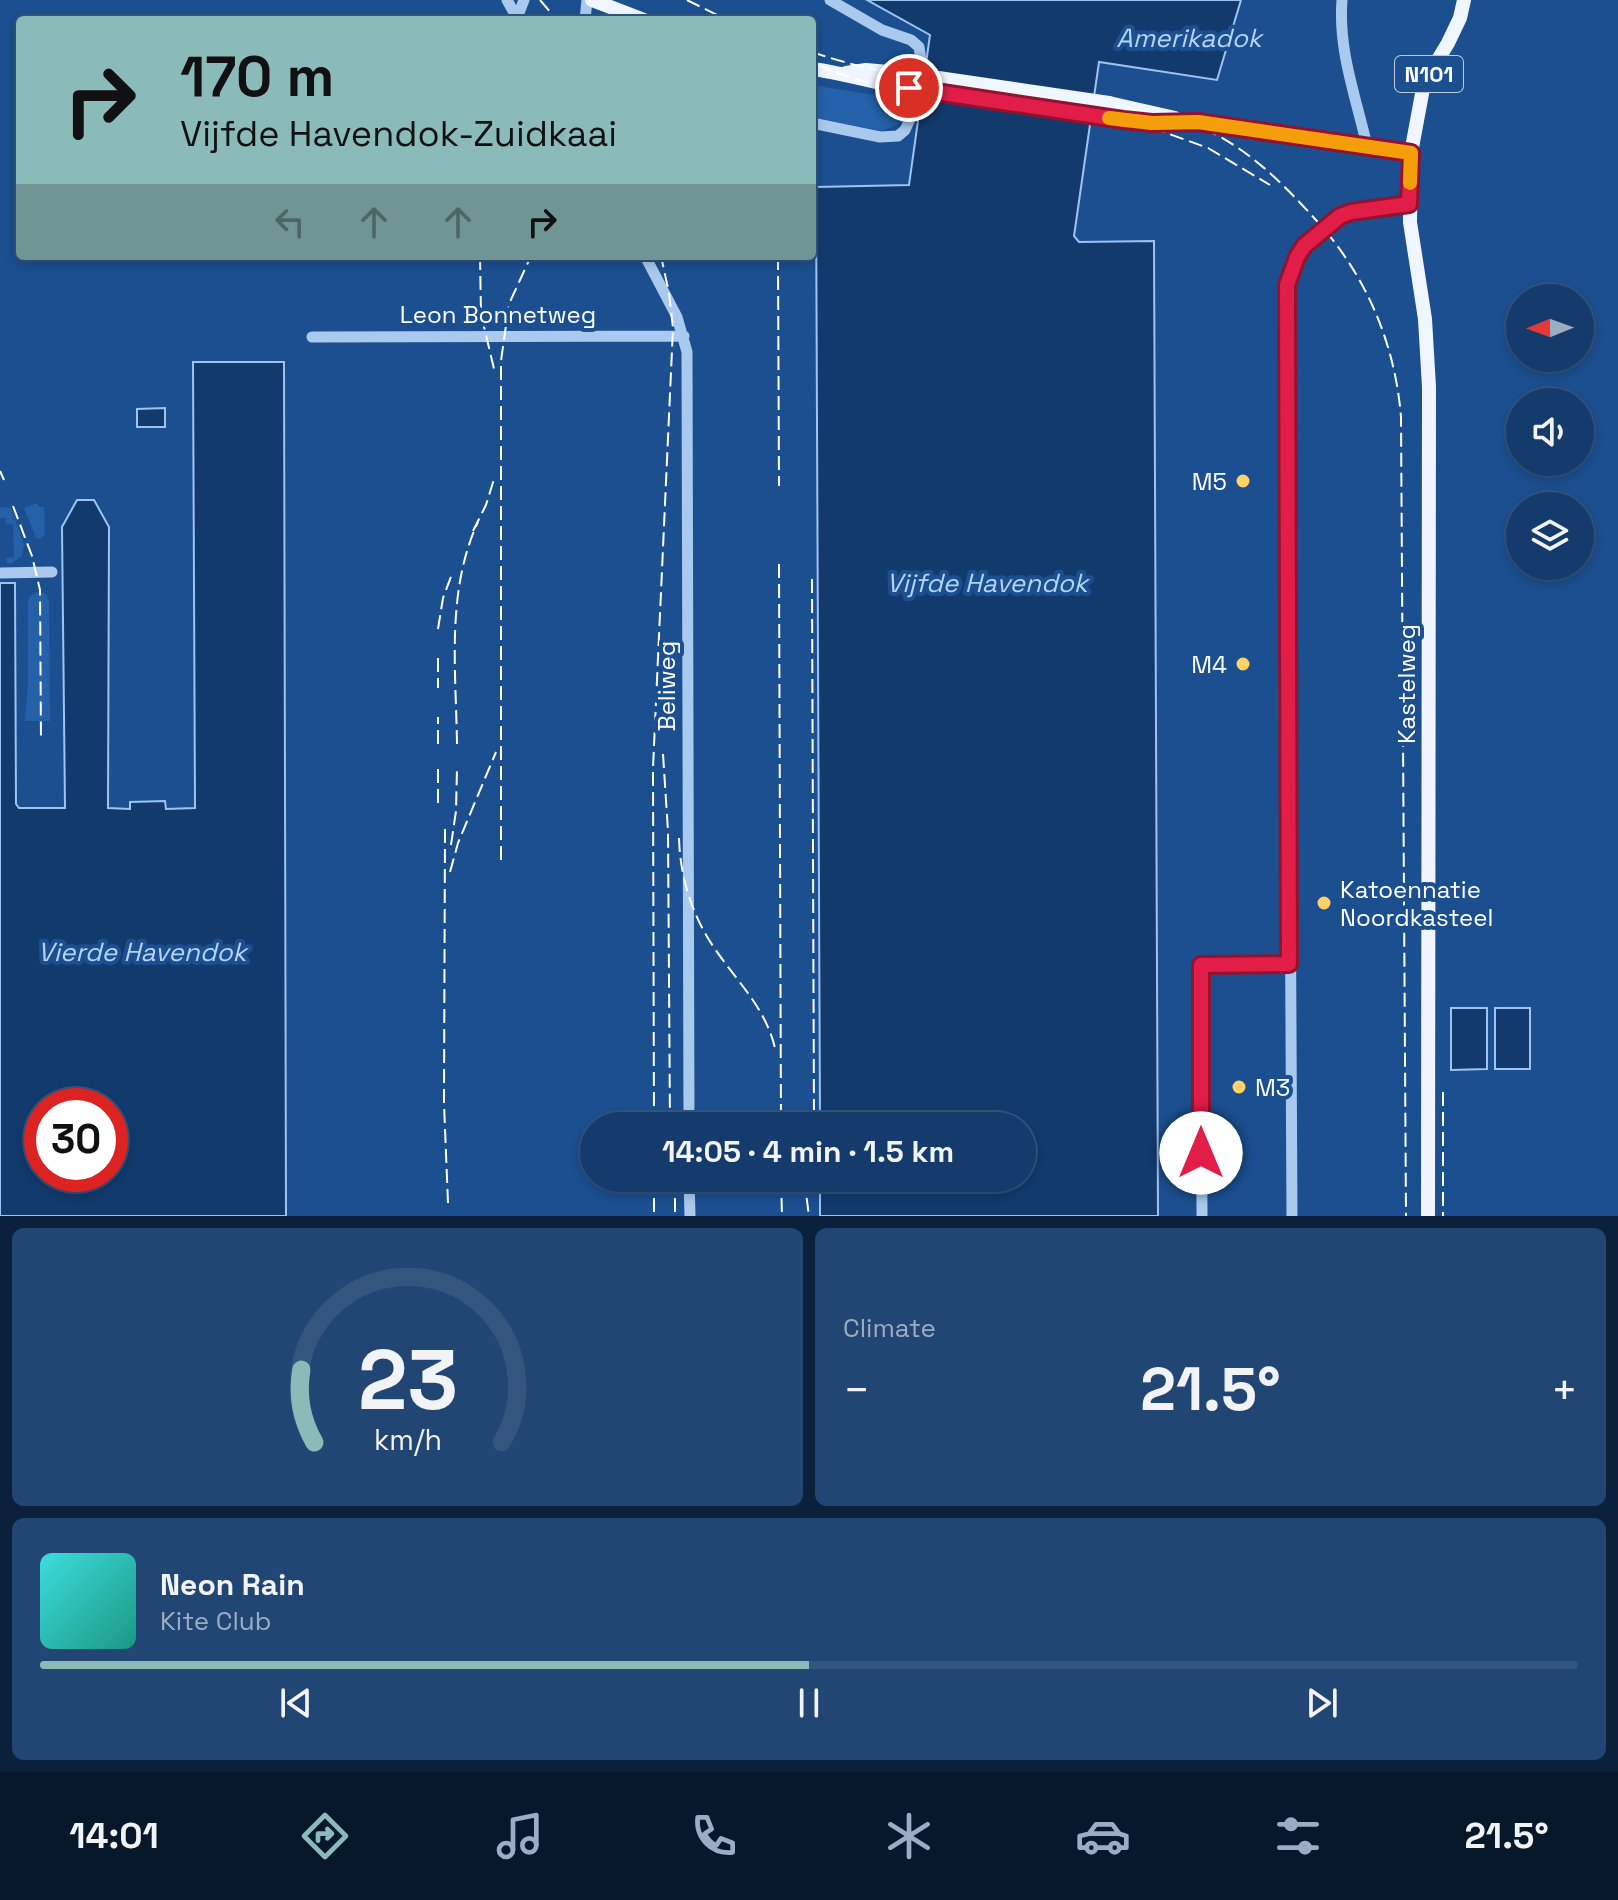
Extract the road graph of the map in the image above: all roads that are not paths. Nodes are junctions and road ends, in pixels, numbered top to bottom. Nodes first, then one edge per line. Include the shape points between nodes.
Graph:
1 (589, 0) edge
2 (830, 0) edge
3 (1342, 0) edge
4 (1464, 0) edge
5 (633, 16) edge
6 (816, 70) edge
7 (816, 124) edge
8 (1367, 146) junction
9 (1411, 153) junction
10 (1409, 204) junction
11 (647, 260) edge
12 (684, 336) junction
13 (312, 337) dead end
14 (52, 572) dead end
15 (0, 573) edge
16 (1289, 964) junction
17 (689, 1112) edge
18 (689, 1192) edge
19 (690, 1216) edge
20 (1202, 1216) edge
21 (1292, 1216) edge
22 (1428, 1216) edge

1 - 5 main road
2 - 7 street via 911,40 919,47 921,60 908,126 898,136
3 - 8 street via 1343,46
4 - 9 main road, N101 via 1448,43 1424,83
6 - 8 main road, bridge via 866,70 910,81
8 - 9 main road
9 - 10 main road, Kastelweg
10 - 16 street via 1340,216 1304,246 1287,285
10 - 22 main road, Kastelweg via 1429,387
11 - 12 street, Beliweg
12 - 13 street, Leon Bonnetweg
12 - 17 street, Beliweg
14 - 15 street
16 - 20 street via 1201,965
16 - 21 street
18 - 19 street

